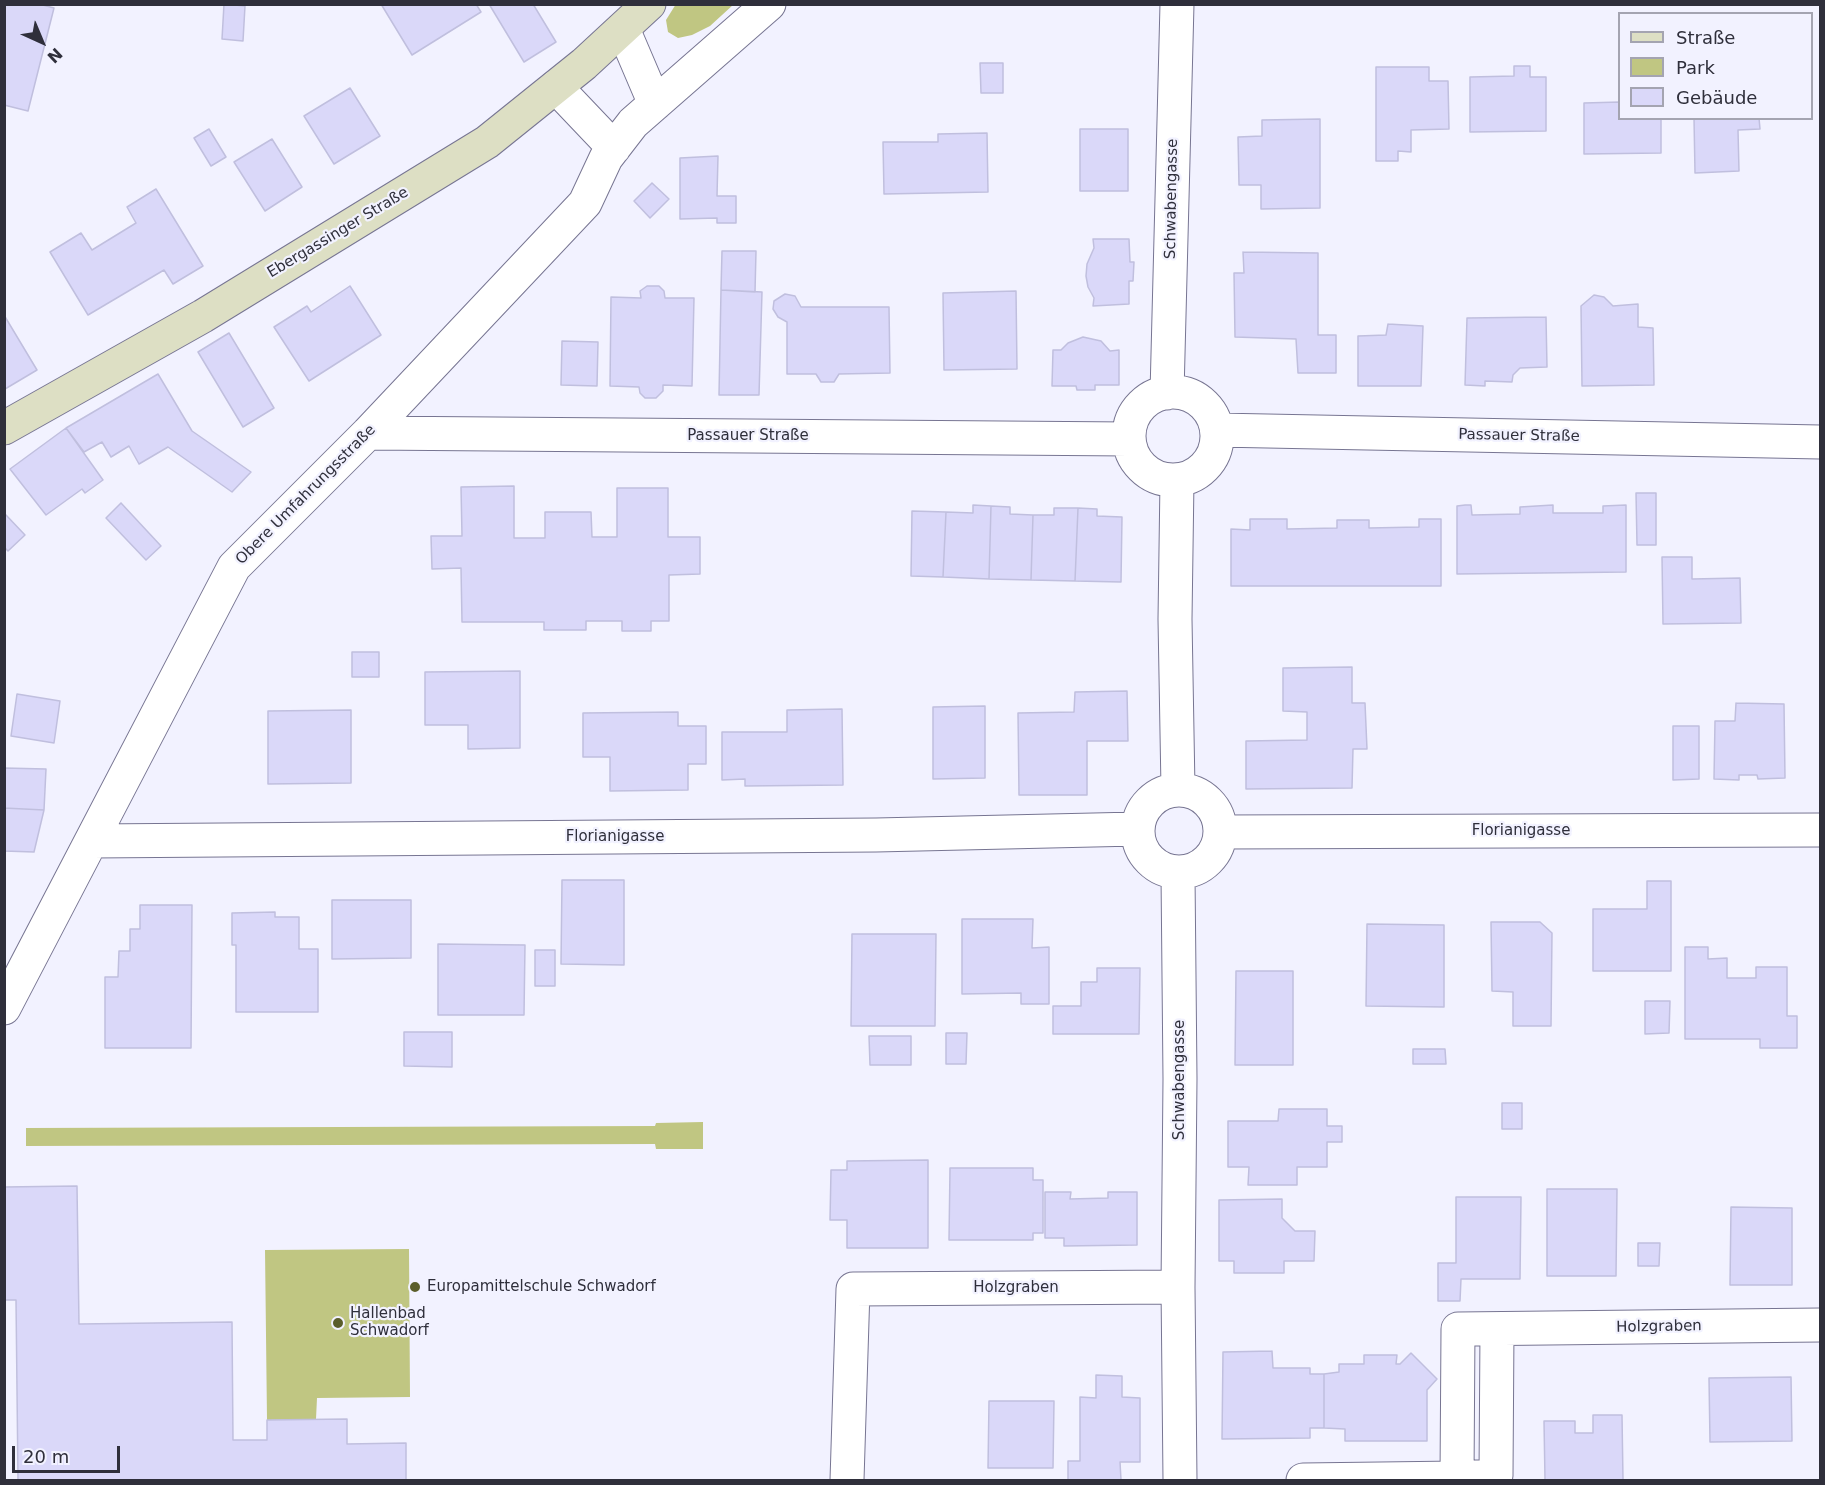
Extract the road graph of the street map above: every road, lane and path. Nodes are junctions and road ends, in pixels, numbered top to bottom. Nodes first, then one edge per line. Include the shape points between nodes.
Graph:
1 (649, 4) edge
2 (770, 4) edge
3 (1177, 4) edge
4 (622, 29) junction
5 (556, 87) junction
6 (655, 104) junction
7 (614, 148) junction
8 (1167, 393) junction
9 (4, 428) edge
10 (1217, 430) junction
11 (368, 433) junction
12 (1129, 439) junction
13 (1821, 442) edge
14 (1177, 480) junction
15 (1178, 789) junction
16 (1137, 829) junction
17 (1821, 831) edge
18 (1221, 832) junction
19 (93, 841) junction
20 (1178, 874) junction
21 (4, 1008) edge
22 (1178, 1287) junction
23 (1821, 1324) edge
24 (847, 1480) edge
25 (1180, 1480) edge
26 (1303, 1480) edge

1 - 4 main road, Ebergassinger Straße
2 - 6 street, Obere Umfahrungsstraße
3 - 8 street, Schwabengasse
4 - 5 main road, Ebergassinger Straße
4 - 6 street
5 - 7 street
5 - 9 main road, Ebergassinger Straße via 487,142 203,316
6 - 7 street, Obere Umfahrungsstraße via 633,123
7 - 11 street, Obere Umfahrungsstraße via 585,203
8 - 10 street via 1193,397 1206,406
8 - 12 street via 1140,406 1130,424
10 - 13 street, Passauer Straße
10 - 14 street via 1211,458 1202,470
11 - 12 street, Passauer Straße
11 - 19 street, Obere Umfahrungsstraße via 234,567
12 - 14 street via 1132,454 1148,473 1161,480
14 - 15 street
15 - 16 street via 1154,798 1144,809
15 - 18 street via 1202,797 1212,807
16 - 19 street, Florianigasse
16 - 20 street via 1145,856 1155,866
17 - 18 street, Florianigasse
18 - 20 street via 1214,853 1202,866
19 - 21 street, Obere Umfahrungsstraße
20 - 22 street, Schwabengasse
22 - 24 street, Holzgraben via 853,1289
22 - 25 street
23 - 26 street, Holzgraben via 1458,1329 1457,1478

